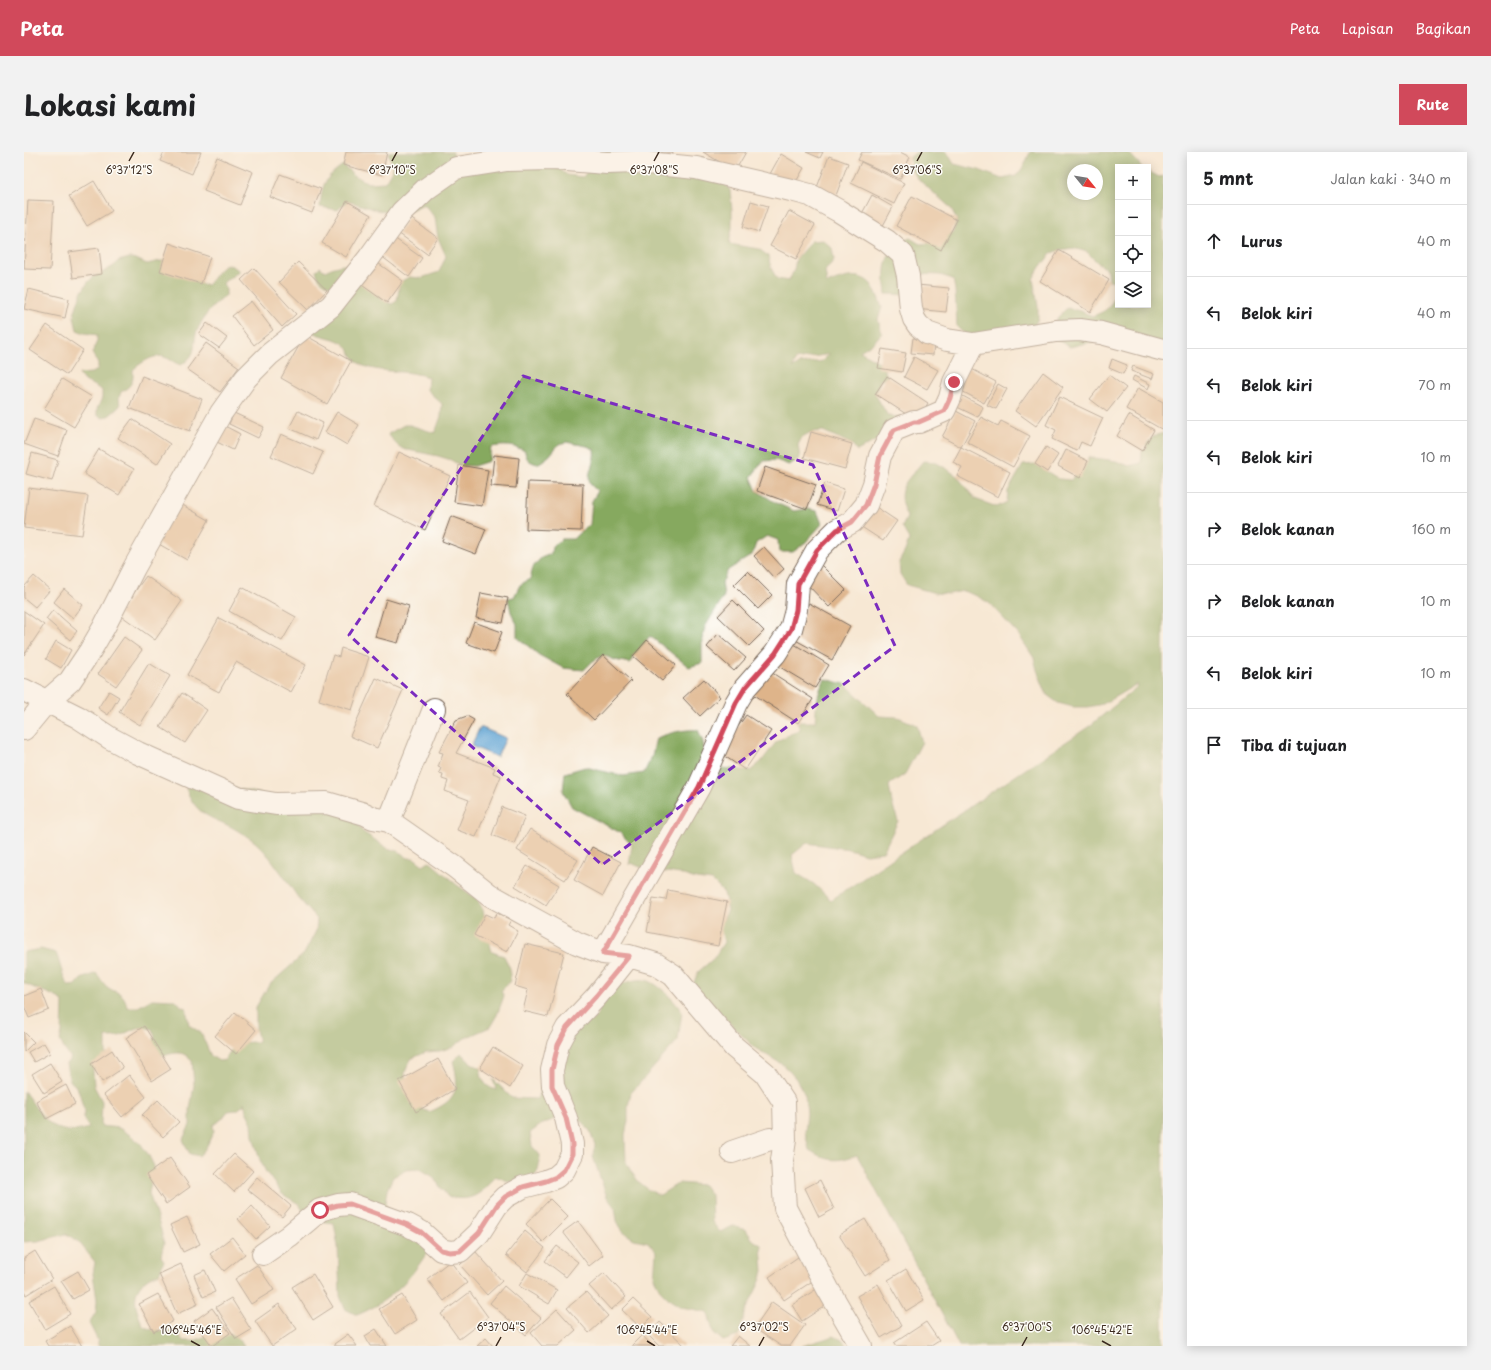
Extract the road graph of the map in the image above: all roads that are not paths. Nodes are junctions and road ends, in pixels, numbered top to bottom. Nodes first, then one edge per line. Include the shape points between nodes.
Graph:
1 (973, 344) junction
2 (1163, 350) edge
3 (24, 690) edge
4 (47, 701) junction
5 (434, 709) dead end
6 (24, 729) edge
7 (388, 821) junction
8 (603, 953) junction
9 (629, 956) junction
10 (785, 1140) junction
11 (732, 1152) dead end
12 (263, 1254) dead end
13 (861, 1346) edge

1 - 2 street via 1056,331 1080,330 1101,333
1 - 4 street via 947,340 927,333 914,319 903,255 887,241 810,196 696,168 637,162 507,160 456,168 426,189 402,212 330,306 270,354 246,378 222,413 90,651 70,681
1 - 8 street via 954,382 944,411 894,430 880,456 866,505 852,522 837,530 817,550 798,584 796,610 791,629 775,654 745,688 736,703 699,787
3 - 4 street
4 - 6 street
4 - 7 street via 110,738 238,798 276,804 327,803
5 - 7 street
7 - 8 street via 455,867 490,895 577,943
8 - 9 street
9 - 10 street via 656,964 673,975 734,1047 765,1073 784,1102
9 - 12 street via 567,1028 558,1045 552,1070 552,1086 566,1118 572,1154 564,1170 556,1177 523,1187 505,1197 479,1233 460,1251 441,1250 421,1232 408,1225 350,1204 320,1210
10 - 11 street via 770,1139
10 - 13 street via 782,1160 785,1208

